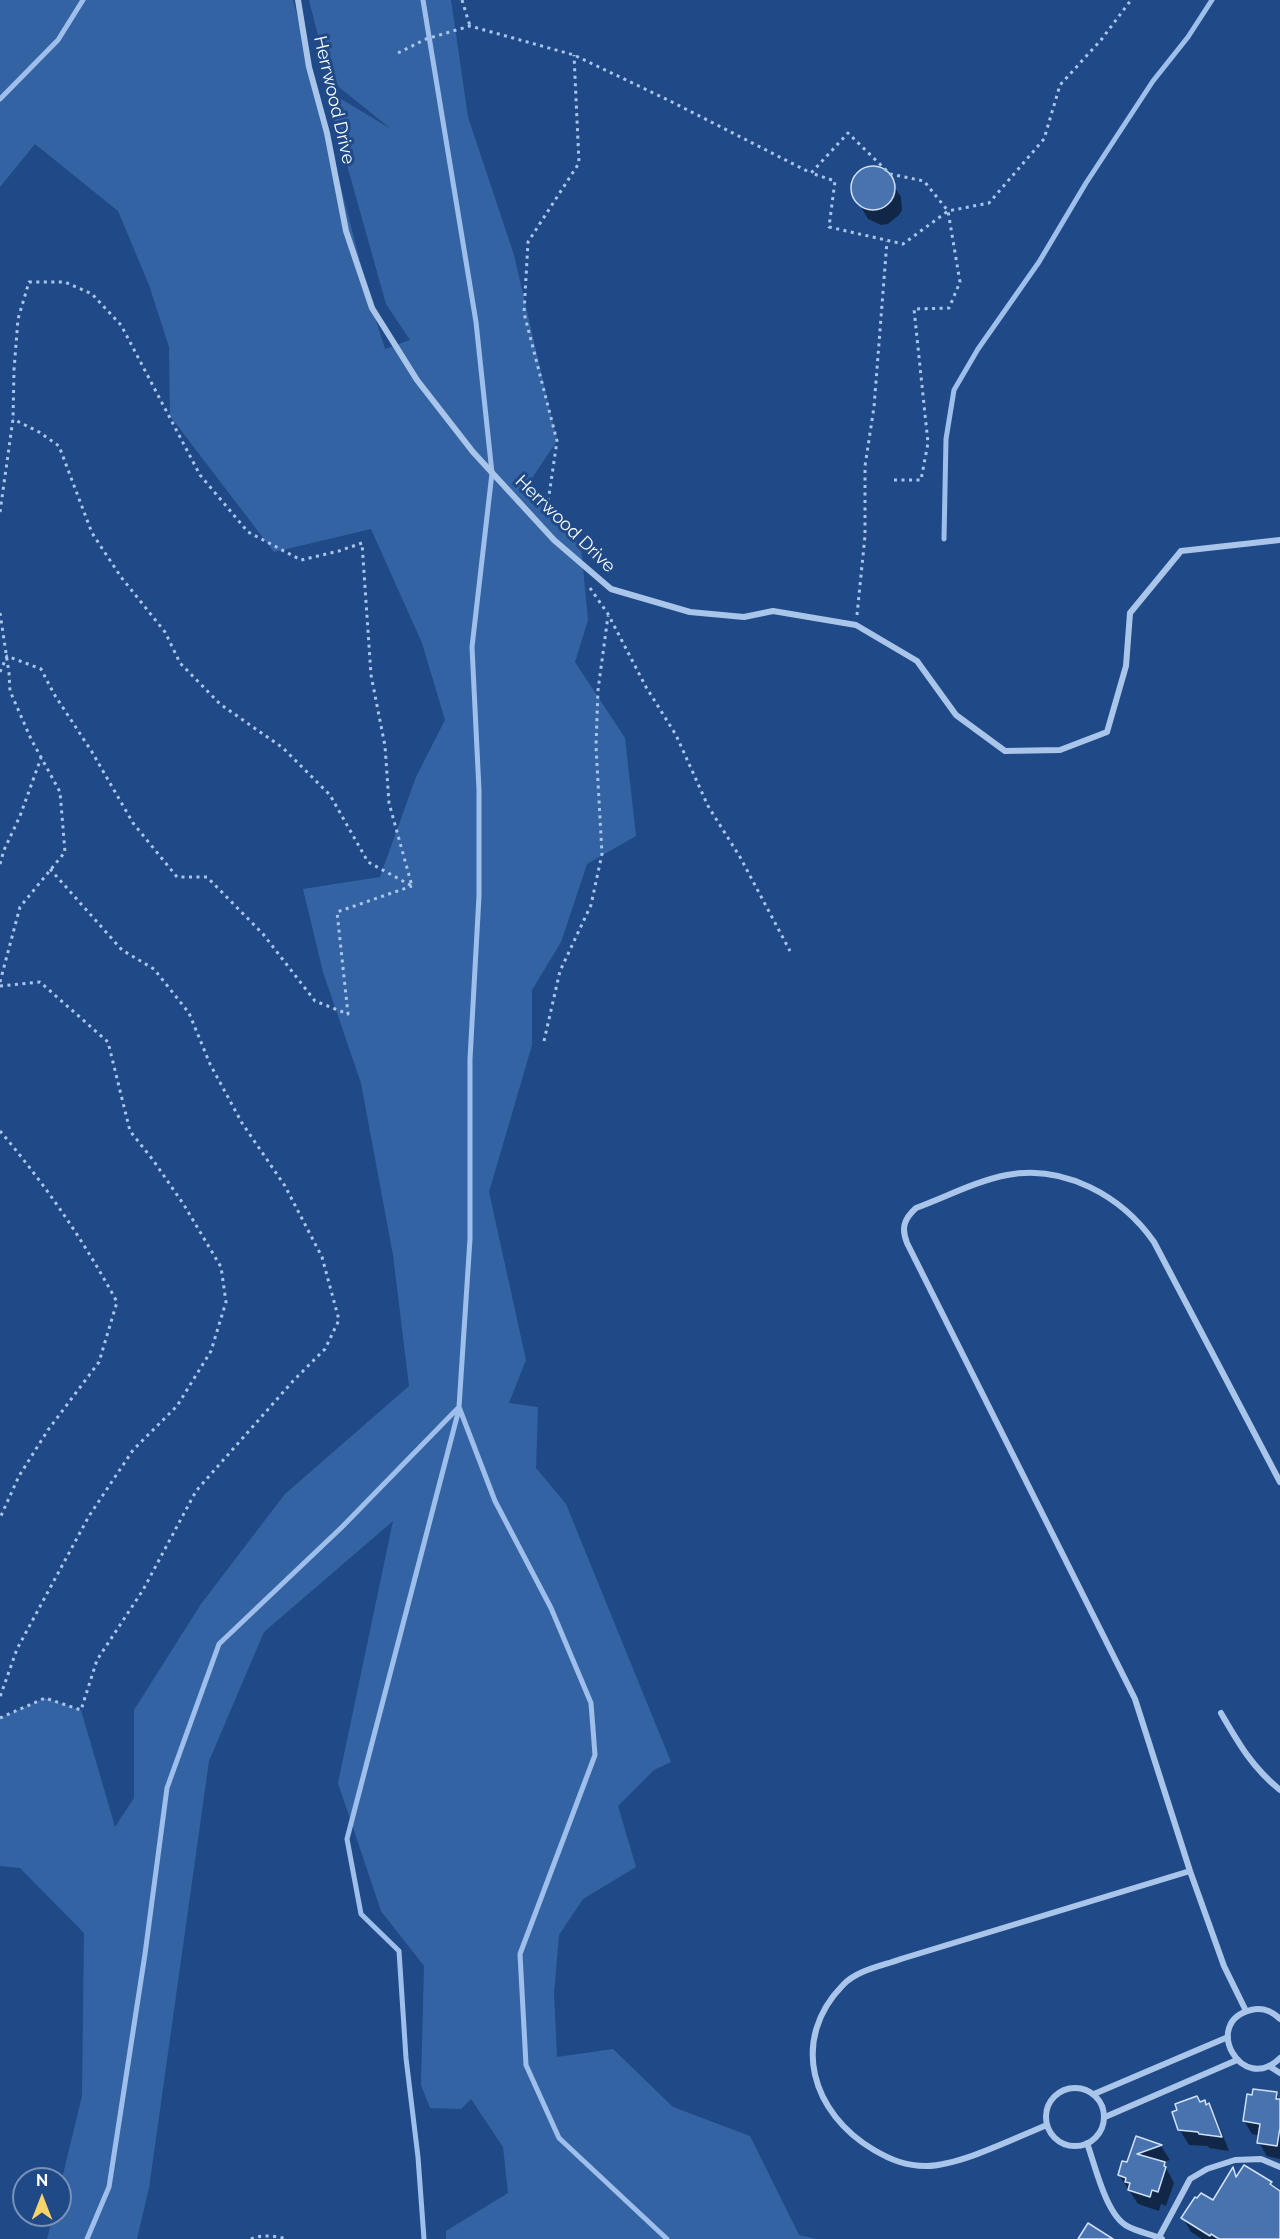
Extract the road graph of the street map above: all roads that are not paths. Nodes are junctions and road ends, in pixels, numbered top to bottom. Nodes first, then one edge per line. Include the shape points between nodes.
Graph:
1 (298, 0) edge
2 (1280, 540) edge
3 (1280, 1482) edge
4 (1221, 1713) dead end
5 (1280, 1790) edge
6 (1190, 1871) junction
7 (1246, 2011) junction
8 (1279, 2017) edge
9 (1227, 2037) junction
10 (1280, 2058) edge
11 (1237, 2060) junction
12 (1269, 2066) junction
13 (1280, 2073) edge
14 (1094, 2094) junction
15 (1104, 2117) junction
16 (1047, 2125) junction
17 (1088, 2143) junction
18 (1280, 2167) edge
19 (1160, 2238) edge

1 - 2 street, Herrwood Drive via 346,231 372,308 417,380 466,443 544,529 611,590 690,612 744,617 773,611 856,625 917,661 956,715 1005,751 1060,750 1107,732 1126,666 1130,613 1181,551
3 - 6 street via 1154,1242 1125,1209 1082,1183 1029,1173 991,1179 916,1208 908,1215 904,1224 907,1243 1135,1699
4 - 5 street via 1243,1752
6 - 7 street via 1224,1966
6 - 16 street via 859,1974 844,1984 815,2029 814,2072 831,2113 865,2145 893,2161 928,2166 952,2162
7 - 8 street via 1263,2010
7 - 9 street via 1233,2021
9 - 11 street
9 - 14 street
10 - 12 street
11 - 12 street via 1252,2068
11 - 15 street
12 - 13 street
14 - 15 street
14 - 16 street via 1079,2088 1063,2090 1047,2109
15 - 17 street via 1100,2132
16 - 17 street via 1050,2133 1063,2143
17 - 19 street via 1115,2216 1126,2226
18 - 19 street via 1261,2159 1235,2160 1190,2179

